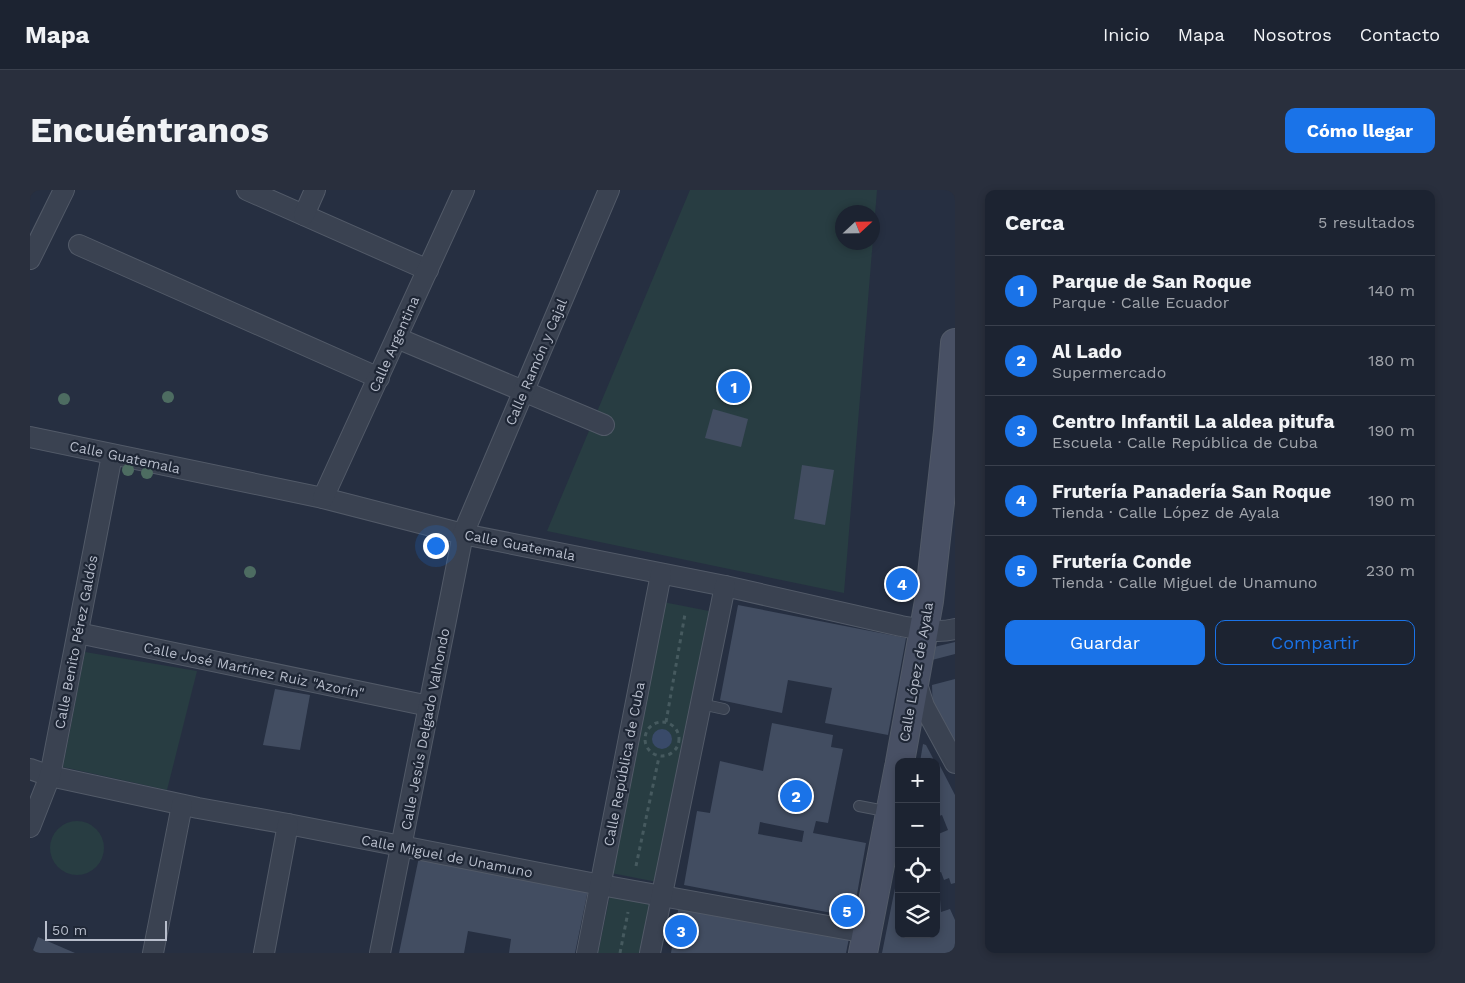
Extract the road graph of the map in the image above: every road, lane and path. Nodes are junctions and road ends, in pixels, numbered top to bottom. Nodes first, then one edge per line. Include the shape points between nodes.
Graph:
1 (64, 190) edge
2 (247, 190) edge
3 (315, 190) edge
4 (464, 190) edge
5 (609, 190) edge
6 (304, 216) junction
7 (79, 245) dead end
8 (30, 259) edge
9 (428, 270) junction
10 (397, 338) junction
11 (955, 343) edge
12 (379, 378) junction
13 (524, 392) junction
14 (604, 425) dead end
15 (30, 437) edge
16 (950, 451) edge
17 (112, 455) junction
18 (323, 498) junction
19 (463, 534) junction
20 (661, 574) junction
21 (725, 586) junction
22 (685, 614) dead end
23 (955, 629) edge
24 (924, 630) junction
25 (78, 633) junction
26 (916, 680) junction
27 (701, 704) junction
28 (429, 706) junction
29 (724, 709) dead end
30 (666, 722) junction
31 (659, 756) junction
32 (901, 758) edge
33 (955, 763) edge
34 (30, 769) edge
35 (50, 776) junction
36 (895, 787) edge
37 (182, 805) junction
38 (859, 806) dead end
39 (890, 812) junction
40 (288, 824) junction
41 (30, 827) edge
42 (402, 846) junction
43 (636, 866) dead end
44 (601, 885) junction
45 (662, 897) junction
46 (628, 912) dead end
47 (865, 943) edge
48 (153, 953) edge
49 (264, 953) edge
50 (380, 953) edge
51 (587, 953) edge
52 (620, 953) edge
53 (650, 953) edge

1 - 8 street
2 - 6 street
3 - 6 street
4 - 9 street, Calle Argentina
5 - 13 street, Calle Ramón y Cajal
6 - 9 street
7 - 12 street
9 - 10 street, Calle Argentina
10 - 12 street, Calle Argentina
10 - 13 street
11 - 16 street, Calle López de Ayala
12 - 18 street, Calle Argentina
13 - 14 street
13 - 19 street, Calle Ramón y Cajal
15 - 17 street, Calle Guatemala
16 - 24 street, Calle López de Ayala
17 - 18 street, Calle Guatemala
17 - 25 street, Calle Benito Pérez Galdós
18 - 19 street, Calle Guatemala
19 - 20 street, Calle Guatemala
19 - 28 street, Calle Jesús Delgado Valhondo
20 - 21 street, Calle Guatemala
20 - 44 street, Calle República de Cuba
21 - 24 street, Calle Guatemala
21 - 27 street
22 - 30 path
23 - 24 street, Calle Guatemala via 944,632
24 - 26 street, Calle López de Ayala
25 - 28 street, Calle José Martínez Ruiz "Azorín"
25 - 35 street, Calle Benito Pérez Galdós
26 - 32 street, Calle López de Ayala
26 - 33 street via 924,706
27 - 29 lane
27 - 45 street
28 - 42 street, Calle Jesús Delgado Valhondo
30 - 31 path via 678,732 679,743 672,753
30 - 31 path via 653,724 644,738 650,752
31 - 43 path
34 - 35 street, Calle Miguel de Unamuno
35 - 37 street, Calle Miguel de Unamuno
35 - 41 street, Calle Benito Pérez Galdós
36 - 39 street
37 - 40 street, Calle Miguel de Unamuno
37 - 48 street
38 - 39 lane
39 - 47 street
40 - 42 street, Calle Miguel de Unamuno
40 - 49 street
42 - 44 street, Calle Miguel de Unamuno
42 - 50 street, Calle Jesús Delgado Valhondo
44 - 45 street, Calle Miguel de Unamuno
44 - 51 street, Calle República de Cuba
45 - 47 street, Calle Miguel de Unamuno
45 - 53 street
46 - 52 path

